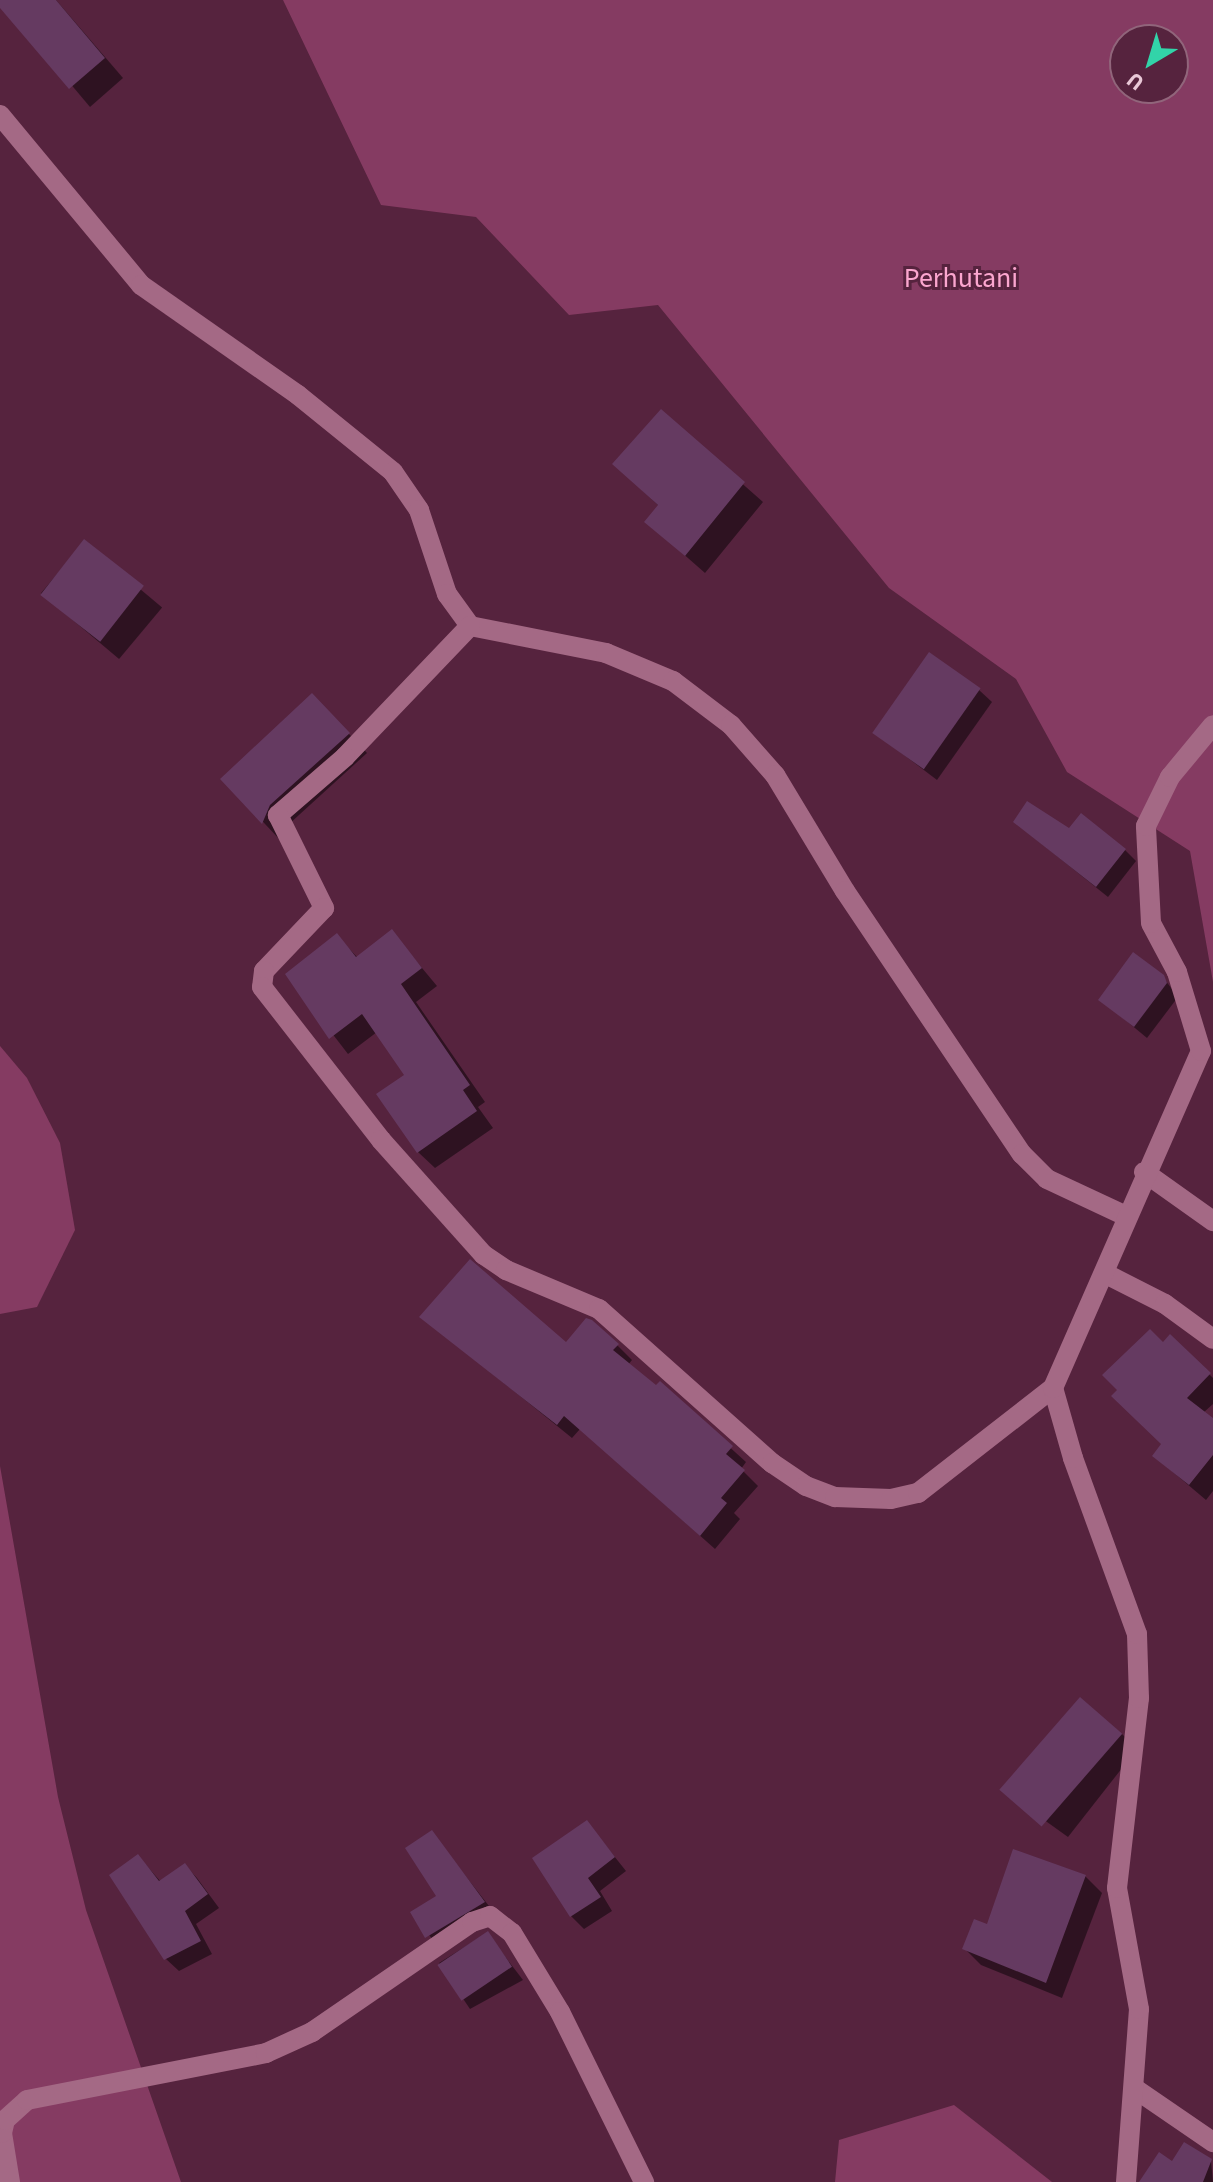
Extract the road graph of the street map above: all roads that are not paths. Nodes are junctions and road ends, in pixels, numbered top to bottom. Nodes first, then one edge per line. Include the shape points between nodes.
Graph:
1 (0, 115) edge
2 (470, 626) junction
3 (1213, 725) edge
4 (1144, 1172) junction
5 (1126, 1216) junction
6 (1213, 1221) edge
7 (1106, 1274) junction
8 (1213, 1339) edge
9 (1053, 1388) junction
10 (1134, 2088) junction
11 (1213, 2142) edge
12 (10, 2182) edge
13 (644, 2182) edge
14 (1126, 2182) edge

1 - 2 street via 141,285 298,395 393,472 419,510 447,594
2 - 5 street via 606,653 673,681 731,725 775,775 845,891 1022,1154 1047,1179
2 - 9 street via 345,757 278,815 324,908 264,971 262,987 381,1140 484,1255 506,1270 599,1309 772,1463 806,1486 835,1497 891,1499 918,1493
3 - 4 street via 1170,777 1146,826 1151,923 1177,972 1201,1051 1195,1075
4 - 5 street
4 - 6 street
5 - 7 street
7 - 8 street via 1165,1304
7 - 9 street
9 - 10 street via 1137,1634 1139,1698 1117,1888 1139,2009
10 - 11 street
10 - 14 street
12 - 13 street via 2,2133 5,2120 27,2100 266,2053 312,2032 472,1922 490,1916 512,1933 560,2012

